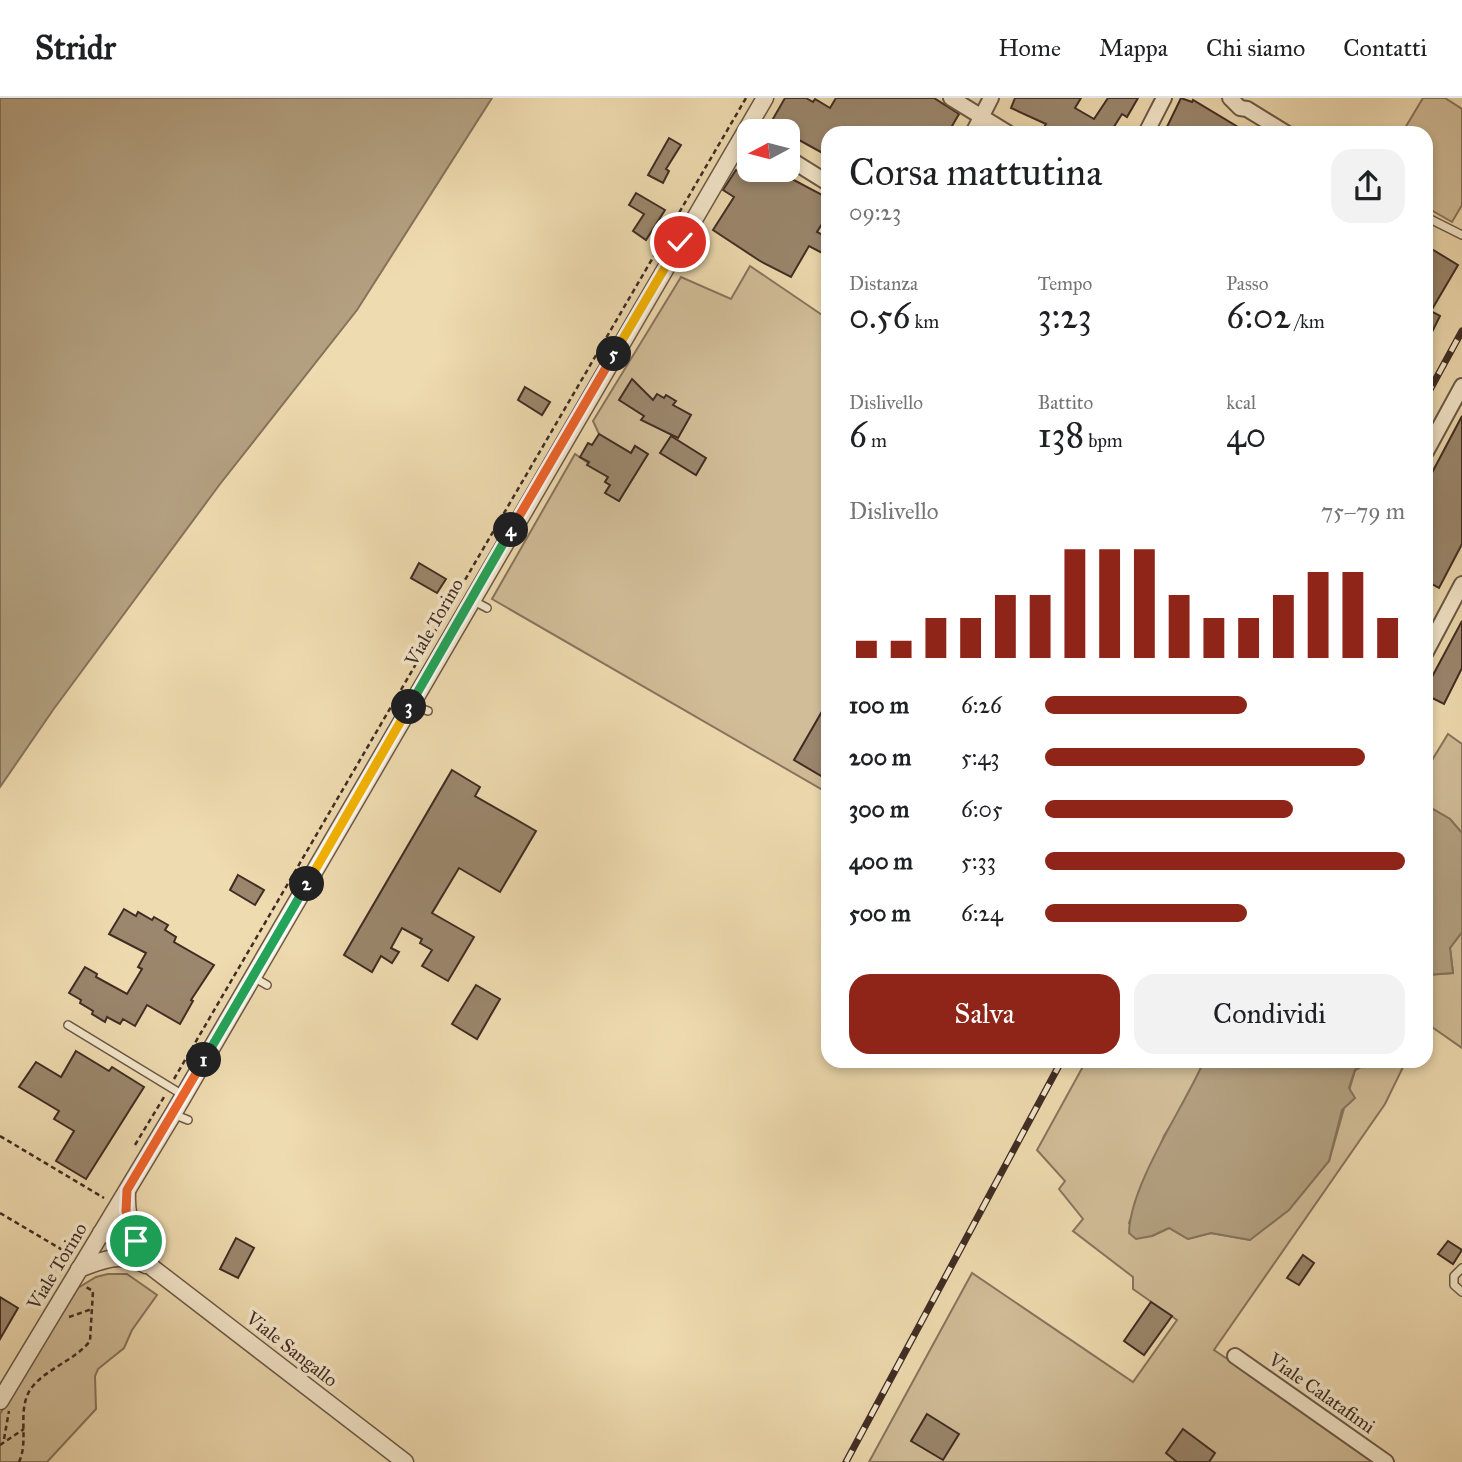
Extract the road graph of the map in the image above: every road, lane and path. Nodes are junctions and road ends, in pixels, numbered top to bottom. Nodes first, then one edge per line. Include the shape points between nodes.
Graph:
1 (746, 98) edge
2 (765, 98) edge
3 (951, 98) edge
4 (991, 98) edge
5 (1164, 98) edge
6 (1232, 99) edge
7 (1253, 102) edge
8 (982, 117) junction
9 (754, 119) edge
10 (1267, 125) edge
11 (977, 126) edge
12 (997, 126) edge
13 (1150, 126) edge
14 (737, 150) edge
15 (800, 166) edge
16 (821, 179) edge
17 (1433, 220) edge
18 (1462, 235) edge
19 (1462, 386) edge
20 (1433, 439) edge
21 (1462, 584) edge
22 (471, 600) junction
23 (487, 608) dead end
24 (1433, 639) edge
25 (411, 705) junction
26 (428, 711) dead end
27 (68, 1025) dead end
28 (176, 1091) junction
29 (173, 1114) junction
30 (188, 1120) dead end
31 (0, 1136) edge
32 (130, 1154) dead end
33 (127, 1190) junction
34 (99, 1207) dead end
35 (0, 1213) edge
36 (101, 1233) junction
37 (75, 1268) junction
38 (1462, 1268) edge
39 (154, 1269) junction
40 (1462, 1292) edge
41 (1235, 1356) dead end
42 (5, 1383) edge
43 (0, 1401) edge
44 (23, 1429) junction
45 (0, 1445) edge
46 (19, 1462) edge
47 (405, 1462) edge
48 (1386, 1462) edge

1 - 28 path
2 - 9 street, Viale Torino
3 - 8 street
4 - 8 street
5 - 13 street
6 - 7 street via 1240,108
7 - 10 street
8 - 11 street
8 - 12 street
14 - 22 street, Viale Torino
15 - 16 street
17 - 18 lane
19 - 20 street
21 - 24 street
22 - 23 lane
22 - 25 street, Viale Torino
25 - 26 lane
25 - 28 street, Viale Torino via 260,981
27 - 28 lane
28 - 29 street, Viale Torino
28 - 32 path
29 - 30 lane
29 - 33 street, Viale Torino
31 - 34 path via 104,1198
33 - 36 street, Viale Torino
33 - 39 street, Viale Sangallo via 129,1225
35 - 37 path
36 - 37 street, Viale Torino
36 - 39 street, Viale Sangallo
37 - 39 street, Viale Sangallo via 111,1258 131,1258
37 - 42 street, Viale Torino
37 - 44 path via 93,1291 90,1341 33,1386 24,1407
38 - 40 lane via 1454,1276 1454,1285
39 - 47 street, Viale Sangallo
41 - 48 street, Viale Calatafimi
42 - 43 street, Viale Torino
44 - 45 path
44 - 46 path

